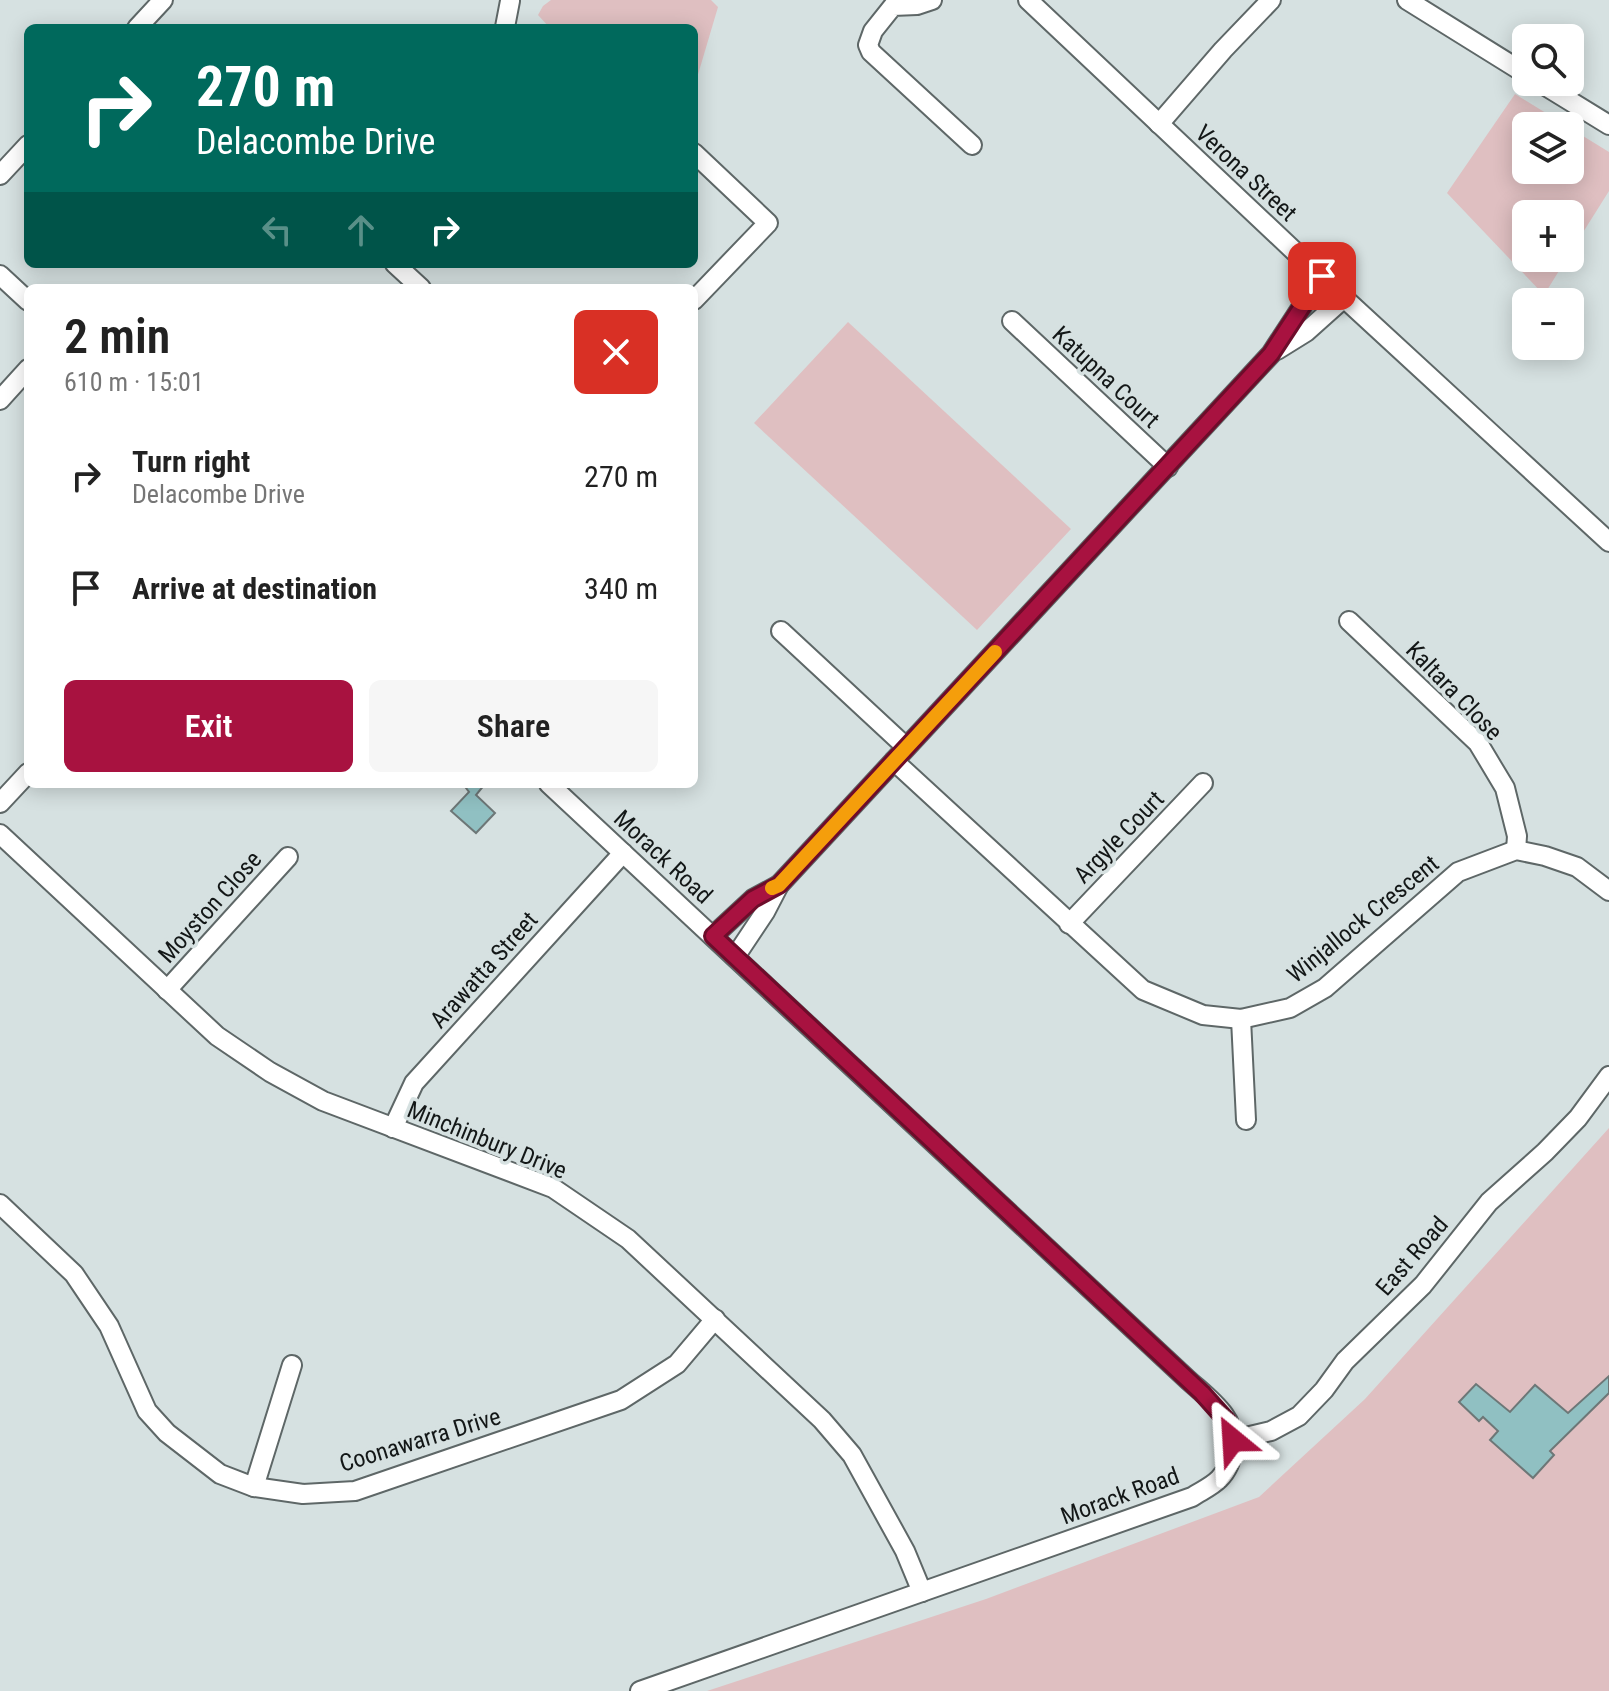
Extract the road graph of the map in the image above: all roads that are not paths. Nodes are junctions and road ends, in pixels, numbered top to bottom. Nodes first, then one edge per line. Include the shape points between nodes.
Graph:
1 (163, 0) edge
2 (510, 0) edge
3 (932, 0) edge
4 (1028, 0) edge
5 (1271, 0) edge
6 (1407, 0) edge
7 (142, 24) edge
8 (506, 24) edge
9 (1512, 65) edge
10 (1562, 96) edge
11 (1159, 124) junction
12 (1609, 125) edge
13 (972, 145) dead end
14 (24, 149) edge
15 (698, 157) edge
16 (0, 175) edge
17 (399, 268) edge
18 (0, 275) edge
19 (1322, 276) junction
20 (417, 284) edge
21 (698, 296) edge
22 (24, 297) edge
23 (1344, 298) junction
24 (1012, 321) dead end
25 (1271, 354) junction
26 (24, 373) edge
27 (0, 400) edge
28 (1168, 467) junction
29 (1609, 542) edge
30 (1349, 621) dead end
31 (781, 631) dead end
32 (900, 754) junction
33 (24, 777) edge
34 (1203, 783) dead end
35 (553, 788) edge
36 (0, 803) edge
37 (0, 834) edge
38 (1516, 850) junction
39 (623, 853) junction
40 (288, 857) dead end
41 (779, 885) junction
42 (1609, 891) edge
43 (1069, 924) junction
44 (713, 936) junction
45 (735, 957) junction
46 (167, 990) junction
47 (1241, 1019) junction
48 (1609, 1076) edge
49 (1246, 1120) dead end
50 (393, 1128) junction
51 (0, 1204) edge
52 (715, 1319) junction
53 (292, 1365) dead end
54 (1233, 1440) junction
55 (254, 1487) junction
56 (922, 1592) junction
57 (640, 1691) edge

1 - 7 street
2 - 8 street
3 - 13 street via 893,6 868,45
4 - 11 street, Verona Street
5 - 11 street
6 - 9 street
10 - 12 street
11 - 19 street, Verona Street
14 - 16 street
15 - 21 street via 768,223
17 - 20 street
18 - 22 street
19 - 23 street, Verona Street
19 - 25 street
23 - 25 street
23 - 29 street, Verona Street
24 - 28 street, Katupna Court
25 - 28 street
26 - 27 street
28 - 32 street
30 - 38 street, Kaltara Close via 1478,743 1505,788
31 - 32 street, Winjallock Crescent
32 - 41 street
32 - 43 street, Winjallock Crescent
33 - 36 street
34 - 43 street, Argyle Court
35 - 39 street, Morack Road
37 - 46 street, Minchinbury Drive
38 - 42 street via 1577,867
38 - 47 street, Winjallock Crescent via 1458,872 1325,988 1290,1008
39 - 44 street, Morack Road
39 - 50 street, Arawatta Street via 414,1083
40 - 46 street, Moyston Close
41 - 44 street via 753,899
41 - 45 street
43 - 47 street, Winjallock Crescent via 1143,990 1203,1015
44 - 45 street, Morack Road
45 - 54 street, Morack Road via 1207,1398 1227,1421
46 - 50 street, Minchinbury Drive via 217,1036 270,1072 323,1101
47 - 49 street
48 - 54 street, East Road via 1578,1118 1489,1202 1423,1285 1345,1361 1299,1416 1271,1431
50 - 52 street, Minchinbury Drive via 553,1188 628,1239
51 - 55 street, Coonawarra Drive via 74,1274 109,1326 147,1411 220,1474
52 - 55 street, Coonawarra Drive via 677,1364 621,1400 355,1491 303,1494
52 - 56 street, Minchinbury Drive via 852,1455
53 - 55 street
54 - 56 street, Morack Road via 1224,1472 1192,1497
56 - 57 street, Morack Road

